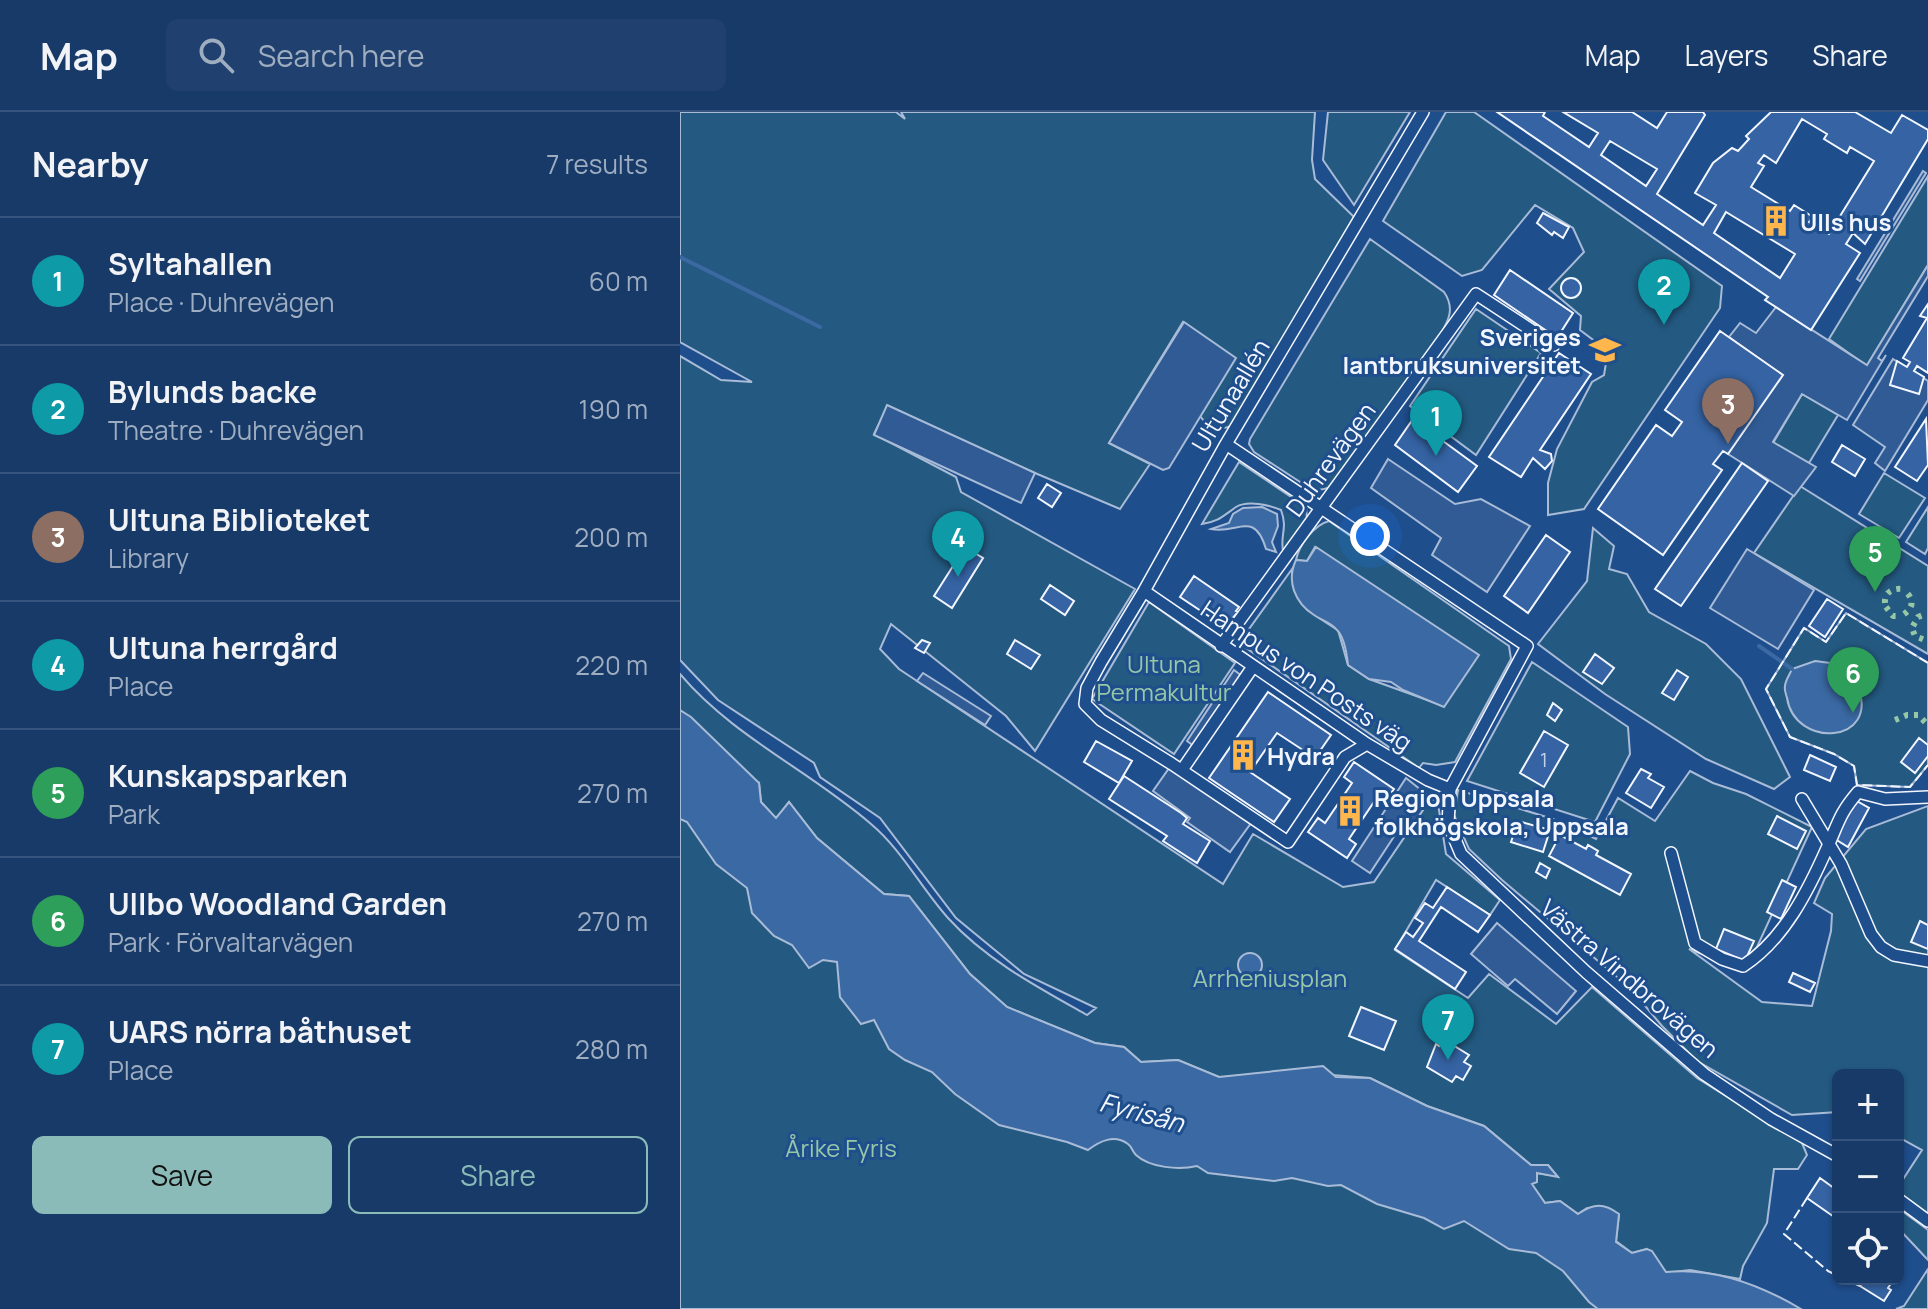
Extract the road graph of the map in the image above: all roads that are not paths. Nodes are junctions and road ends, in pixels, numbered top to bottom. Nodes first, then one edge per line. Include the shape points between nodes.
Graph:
1 (1423, 112) edge
2 (1554, 345) dead end
3 (1226, 444) junction
4 (1322, 508) junction
5 (1144, 591) junction
6 (1221, 646) junction
7 (1252, 668) junction
8 (1367, 744) junction
9 (1182, 770) junction
10 (1450, 789) junction
11 (1928, 797) edge
12 (1802, 799) dead end
13 (1829, 843) junction
14 (1671, 853) dead end
15 (1928, 961) edge
16 (1832, 1153) edge
17 (1904, 1203) edge
18 (1928, 1221) edge

1 - 3 street, Ultunaallén
2 - 4 street, Duhrevägen via 1476,294
3 - 4 street
3 - 5 street, Ultunaallén
4 - 6 street, Duhrevägen
4 - 10 street via 1527,646
5 - 6 street, Hampus von Posts väg
5 - 9 street, Ultunaallén via 1087,688 1085,704 1101,720
6 - 7 street, Hampus von Posts väg
7 - 8 street, Hampus von Posts väg
7 - 9 street
8 - 9 street via 1345,757 1288,842
8 - 10 street, Hampus von Posts väg
10 - 16 street, Västra Vindbrovägen via 1448,823 1461,854 1474,868 1704,1074
11 - 13 street via 1885,799 1858,792 1841,812
12 - 13 street
13 - 14 street via 1791,918 1743,966 1695,943
13 - 15 street via 1881,947
17 - 18 street

